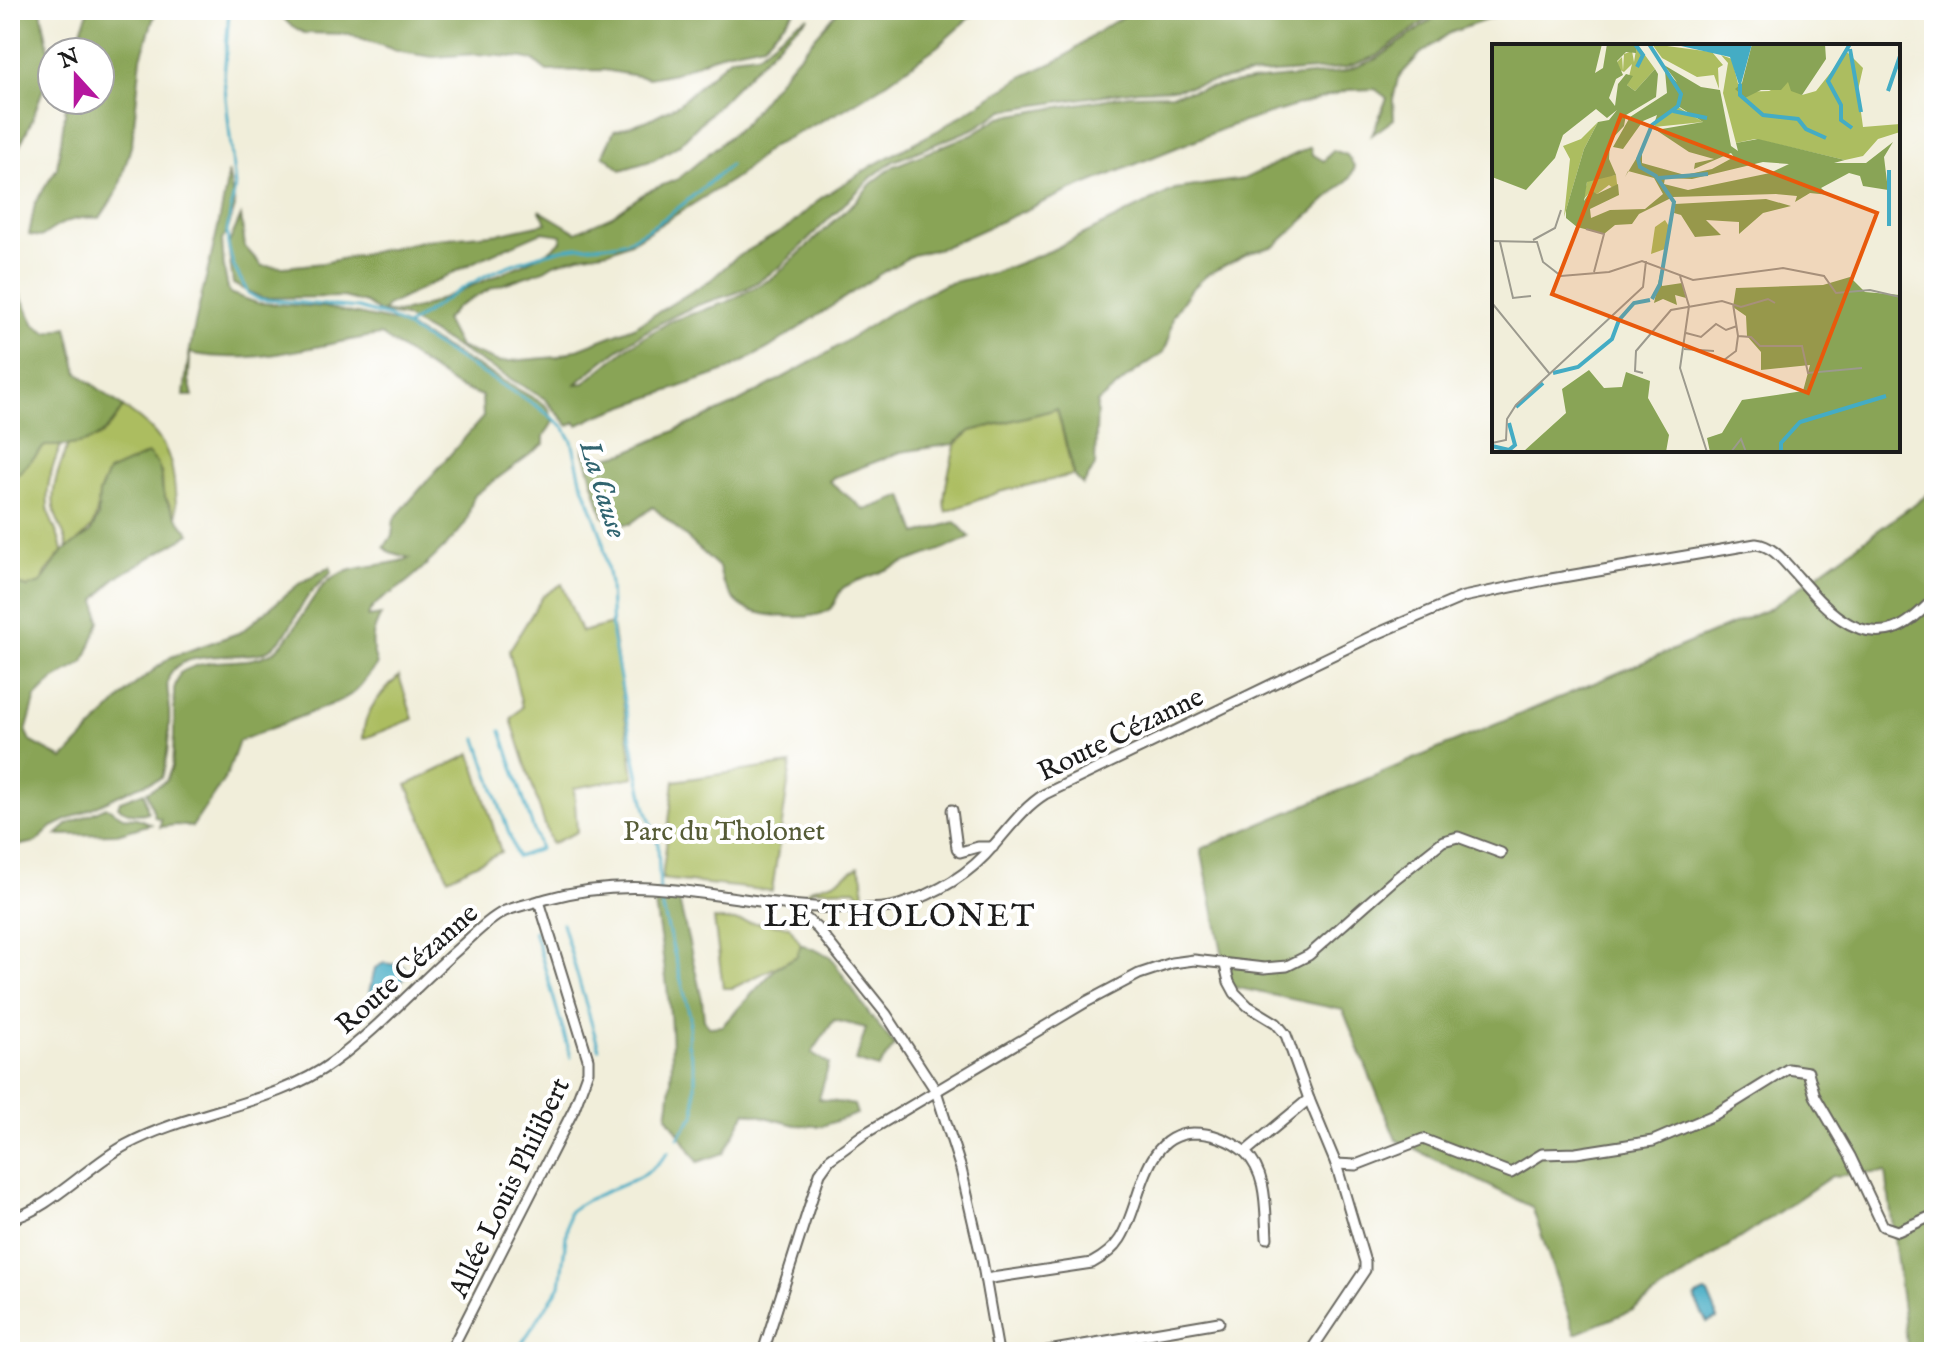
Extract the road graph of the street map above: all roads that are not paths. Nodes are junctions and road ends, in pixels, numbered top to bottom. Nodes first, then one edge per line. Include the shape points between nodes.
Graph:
1 (1934, 599) edge
2 (952, 810) dead end
3 (993, 847) junction
4 (1501, 853) dead end
5 (539, 901) junction
6 (791, 905) junction
7 (1225, 965) junction
8 (936, 1091) junction
9 (1309, 1099) junction
10 (1245, 1152) junction
11 (1336, 1164) junction
12 (1934, 1215) edge
13 (10, 1219) edge
14 (1267, 1238) dead end
15 (985, 1279) junction
16 (1219, 1322) dead end
17 (450, 1352) edge
18 (763, 1352) edge
19 (998, 1352) edge
20 (1042, 1352) edge
21 (1310, 1352) edge

1 - 3 street, Route Cézanne via 1896,629 1862,630 1830,611 1777,554 1756,544 1463,597 1045,794
2 - 3 street via 960,852
3 - 6 street, Route Cézanne via 960,878 898,906
4 - 7 street via 1448,838 1298,962 1264,968
5 - 6 street, Route Cézanne via 586,889 656,887
5 - 13 street, Route Cézanne via 492,919 315,1074 140,1138 33,1210
5 - 17 street, Allée Louis Philibert via 588,1071 574,1109
6 - 8 street via 818,929 886,1014
7 - 8 street via 1183,961 1139,974
7 - 9 street via 1235,993 1282,1028
8 - 15 street via 959,1160
8 - 18 street via 864,1134 823,1167
9 - 10 street
9 - 11 street
10 - 14 street via 1261,1179
10 - 15 street via 1214,1135 1173,1137 1158,1149 1124,1230 1106,1255 1084,1265
11 - 12 street via 1356,1165 1423,1139 1511,1173 1542,1154 1653,1141 1714,1115 1788,1069 1808,1072 1815,1096 1883,1226 1898,1231
11 - 21 street via 1365,1270
15 - 19 street
16 - 20 street

